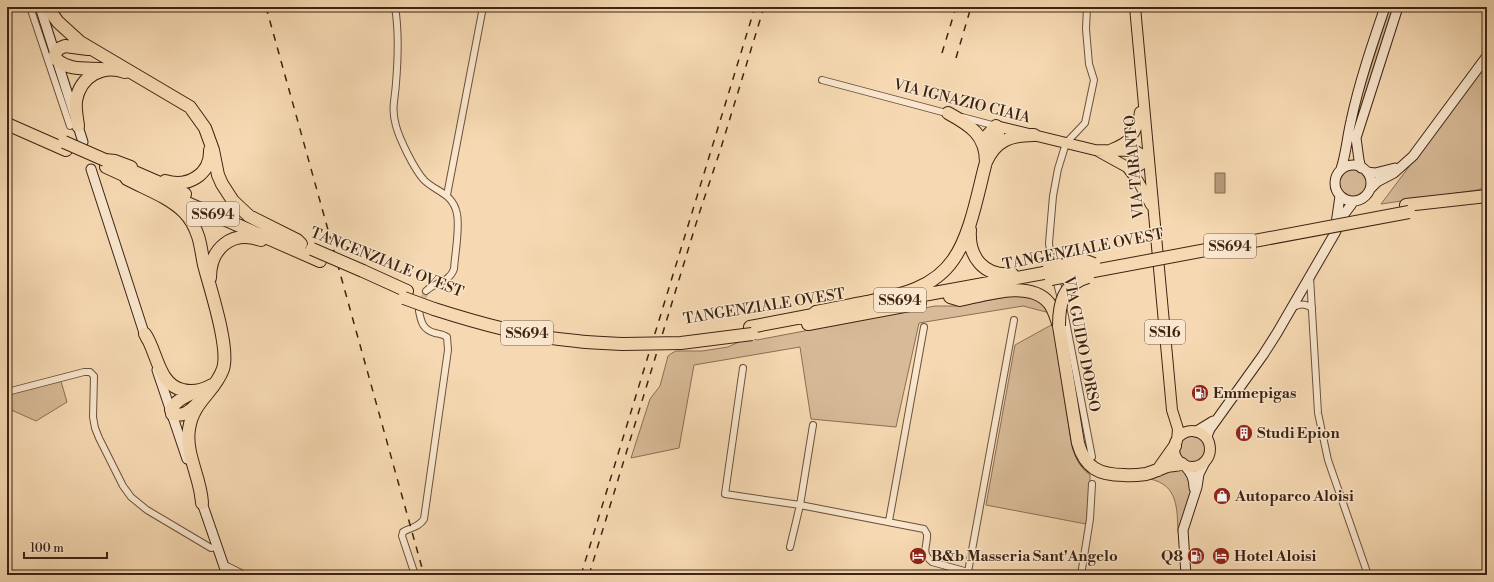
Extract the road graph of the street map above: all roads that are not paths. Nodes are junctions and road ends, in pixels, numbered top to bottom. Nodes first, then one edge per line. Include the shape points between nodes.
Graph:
1 (30, 7) edge
2 (40, 7) edge
3 (47, 7) edge
4 (395, 7) edge
5 (483, 7) edge
6 (1087, 7) edge
7 (1135, 7) edge
8 (1377, 7) edge
9 (1385, 7) edge
10 (1398, 7) edge
11 (1382, 17) junction
12 (91, 50) junction
13 (1487, 56) edge
14 (56, 57) junction
15 (107, 69) junction
16 (138, 77) junction
17 (822, 80) dead end
18 (1143, 94) junction
19 (948, 113) junction
20 (7, 116) edge
21 (7, 124) edge
22 (74, 126) junction
23 (996, 126) junction
24 (1034, 135) junction
25 (209, 137) junction
26 (83, 142) dead end
27 (1066, 142) junction
28 (65, 146) junction
29 (989, 149) junction
30 (1095, 150) junction
31 (1110, 150) junction
32 (1148, 160) junction
33 (106, 164) junction
34 (1402, 166) junction
35 (1127, 167) junction
36 (91, 170) dead end
37 (1341, 170) junction
38 (1364, 170) junction
39 (124, 175) junction
40 (1370, 189) junction
41 (448, 195) junction
42 (1340, 196) junction
43 (1487, 196) edge
44 (1354, 201) junction
45 (1487, 203) edge
46 (1407, 208) junction
47 (1154, 212) junction
48 (971, 219) junction
49 (1335, 233) junction
50 (311, 252) junction
51 (1150, 261) junction
52 (1050, 273) junction
53 (1310, 277) junction
54 (211, 288) junction
55 (426, 291) tunnel mouth
56 (950, 298) junction
57 (1293, 307) junction
58 (1312, 308) junction
59 (419, 311) tunnel mouth
60 (811, 316) junction
61 (1014, 320) dead end
62 (1059, 326) junction
63 (924, 327) dead end
64 (751, 330) junction
65 (144, 334) junction
66 (743, 368) dead end
67 (7, 392) edge
68 (199, 396) junction
69 (1171, 396) junction
70 (171, 412) junction
71 (1218, 416) junction
72 (813, 425) dead end
73 (1193, 432) junction
74 (1209, 442) junction
75 (1176, 443) junction
76 (1092, 457) dead end
77 (1205, 462) junction
78 (1184, 465) junction
79 (1158, 470) junction
80 (1092, 484) dead end
81 (1194, 496) junction
82 (202, 503) junction
83 (800, 505) junction
84 (889, 521) junction
85 (217, 547) junction
86 (790, 547) dead end
87 (223, 564) junction
88 (968, 572) junction
89 (227, 575) edge
90 (245, 575) edge
91 (415, 575) edge
92 (979, 575) edge
93 (1081, 575) edge
94 (1182, 575) edge
95 (1186, 575) edge
96 (1368, 575) edge

1 - 22 street
2 - 14 street
3 - 12 highway via 68,32
4 - 41 street via 397,70 393,112 396,127 420,175
5 - 41 street
6 - 27 street via 1089,64 1094,80 1085,123
7 - 18 main road, VIA TARANTO / SS16
8 - 11 street
9 - 11 street
10 - 38 street via 1356,138 1359,160
11 - 37 street via 1368,57
12 - 14 highway via 65,46 58,48
12 - 16 highway
13 - 34 street via 1413,156
14 - 15 highway via 62,64 72,68
14 - 22 street
15 - 16 highway
15 - 22 highway via 94,74 82,86 76,100
16 - 25 highway via 190,107
17 - 19 street, VIA IGNAZIO CIAIA
18 - 31 main road, VIA IGNAZIO CIAIA via 1137,130 1128,142
18 - 32 main road, VIA TARANTO / SS16
19 - 23 street, VIA IGNAZIO CIAIA
19 - 29 highway via 970,127
20 - 28 highway, TANGENZIALE OVEST / SS694
21 - 28 highway, TANGENZIALE OVEST / SS694
22 - 26 street
23 - 24 main road, VIA IGNAZIO CIAIA
23 - 29 highway via 988,136
24 - 27 main road, VIA IGNAZIO CIAIA
24 - 29 highway via 1013,137
25 - 33 highway via 210,153 206,167 194,180 176,184 115,161
25 - 50 highway via 218,175 233,201 250,216 297,240
27 - 30 main road, VIA IGNAZIO CIAIA
27 - 76 street, VIA GUIDO DORSO via 1053,196 1049,243
28 - 33 highway, TANGENZIALE OVEST / SS694
29 - 48 highway
30 - 31 main road, VIA IGNAZIO CIAIA
30 - 35 main road, VIA IGNAZIO CIAIA
31 - 32 main road, VIA IGNAZIO CIAIA via 1136,151
32 - 35 main road via 1137,167
32 - 47 main road, VIA TARANTO / SS16
33 - 39 highway, TANGENZIALE OVEST / SS694
33 - 50 highway, TANGENZIALE OVEST / SS694
34 - 38 street via 1375,173
34 - 40 street
35 - 47 main road, VIA IGNAZIO CIAIA via 1145,192
36 - 65 street
37 - 38 street via 1351,165
37 - 42 street via 1335,180
38 - 40 street via 1371,183
39 - 50 highway, TANGENZIALE OVEST / SS694
39 - 54 highway via 176,205 188,216 198,236
40 - 44 street via 1364,198
41 - 55 street via 457,213 458,223 454,269 447,279
42 - 44 street
42 - 49 street
43 - 46 highway, TANGENZIALE OVEST / SS694
44 - 49 street
45 - 46 highway, TANGENZIALE OVEST / SS694
46 - 51 highway, TANGENZIALE OVEST / SS694, bridge
46 - 52 highway, TANGENZIALE OVEST / SS694
47 - 69 main road, VIA TARANTO / SS16
48 - 52 highway via 970,248 983,267 1000,274
48 - 60 highway via 954,260 926,285 896,296 816,312
49 - 53 street
50 - 54 highway via 305,256 255,238 236,238 227,242 215,255 211,265
50 - 64 highway, TANGENZIALE OVEST / SS694, bridge via 477,323 535,335 577,341 681,343
51 - 52 highway, TANGENZIALE OVEST / SS694, bridge
51 - 62 highway, bridge via 1085,277 1071,286 1059,309
52 - 56 highway, TANGENZIALE OVEST / SS694
52 - 60 highway, TANGENZIALE OVEST / SS694
53 - 57 street
53 - 58 street
54 - 68 highway via 225,355 223,368 215,383
56 - 62 highway via 960,300 1014,290 1029,291 1044,297 1054,311
56 - 64 highway, TANGENZIALE OVEST / SS694
57 - 58 street via 1301,303
57 - 71 street via 1264,355
58 - 96 street via 1318,413 1328,460
59 - 91 street via 421,321 428,330 447,337 448,350 424,519 416,527 403,532 402,536
60 - 64 highway, TANGENZIALE OVEST / SS694
61 - 88 street
62 - 79 highway via 1075,432 1083,458 1098,471 1106,474 1133,476
63 - 84 street
65 - 68 highway via 150,341 166,380 180,390
65 - 70 street
66 - 83 street via 725,494
67 - 85 street via 90,372 94,376 95,428 123,486 131,497 147,510 211,548
68 - 70 highway via 180,400 172,407
68 - 82 highway via 188,437 190,455 202,493
69 - 73 main road, VIA TARANTO via 1179,422
69 - 75 main road, VIA TARANTO via 1178,429
70 - 82 street
71 - 73 street via 1208,425
71 - 74 street via 1208,432
72 - 83 street
73 - 74 main road, VIA TARANTO via 1204,436
73 - 75 main road via 1181,435
74 - 77 main road, VIA TARANTO via 1210,451
75 - 78 main road, VIA TARANTO via 1176,456
75 - 79 highway
77 - 78 main road via 1194,467
77 - 81 street, VIA TARANTO via 1199,474
78 - 79 highway via 1168,466
78 - 81 street, VIA TARANTO via 1193,477
80 - 93 street via 1090,519
81 - 95 street, VIA TARANTO via 1183,530
82 - 85 street
83 - 84 street
83 - 86 street
84 - 88 street via 924,529 927,534 924,551 927,558 932,562
85 - 87 street
87 - 89 street
87 - 90 street
88 - 92 street
94 - 95 street

